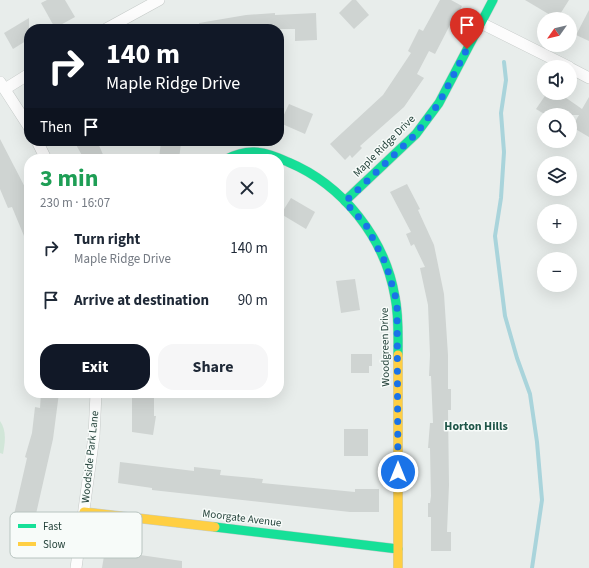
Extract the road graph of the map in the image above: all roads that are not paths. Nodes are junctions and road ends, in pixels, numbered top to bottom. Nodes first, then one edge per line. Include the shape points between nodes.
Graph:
1 (159, 0) edge
2 (494, 0) edge
3 (481, 23) junction
4 (115, 24) edge
5 (555, 60) edge
6 (577, 71) edge
7 (24, 76) edge
8 (589, 78) edge
9 (2, 85) edge
10 (24, 118) edge
11 (236, 154) edge
12 (262, 154) edge
13 (284, 160) edge
14 (345, 202) junction
15 (96, 398) edge
16 (84, 512) edge
17 (142, 519) edge
18 (398, 549) junction
19 (77, 558) edge
20 (76, 568) edge
21 (398, 568) edge

1 - 4 street
2 - 3 street, Maple Ridge Drive
3 - 5 street
3 - 14 street, Maple Ridge Drive via 439,103 416,134
6 - 8 street
7 - 9 street
9 - 10 street
11 - 12 street, Woodgreen Drive via 240,152
13 - 14 street, Woodgreen Drive via 324,182
14 - 18 street, Woodgreen Drive via 366,225 386,264 397,302
15 - 16 street, Woodside Park Lane via 94,436
17 - 18 street, Moorgate Avenue
18 - 21 street, Woodgreen Drive
19 - 20 street, Woodside Park Lane

